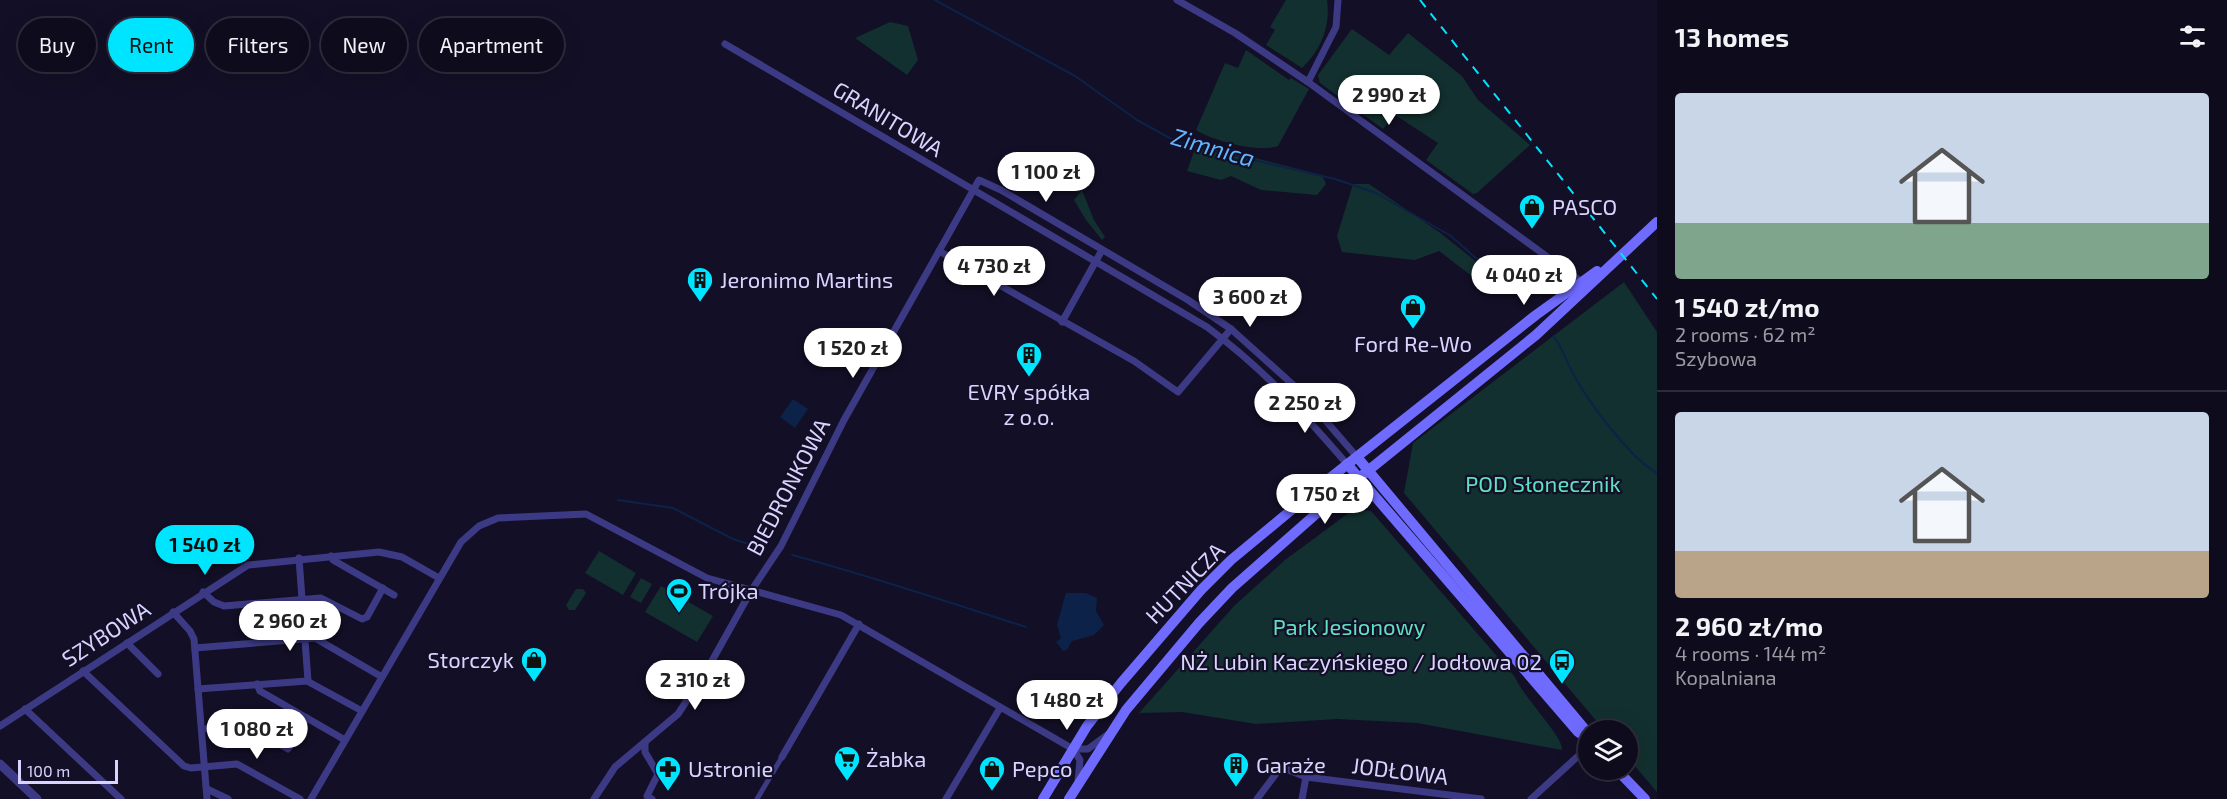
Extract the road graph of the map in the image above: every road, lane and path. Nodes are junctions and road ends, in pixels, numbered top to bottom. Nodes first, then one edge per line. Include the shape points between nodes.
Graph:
1 (1177, 0) edge
2 (1338, 0) edge
3 (725, 44) dead end
4 (1308, 82) junction
5 (973, 190) junction
6 (1657, 222) edge
7 (1101, 250) junction
8 (939, 251) junction
9 (1096, 262) junction
10 (1586, 283) junction
11 (1062, 322) junction
12 (1231, 329) junction
13 (1223, 339) junction
14 (1356, 457) junction
15 (1347, 464) junction
16 (1368, 471) junction
17 (1359, 478) junction
18 (331, 556) junction
19 (299, 558) junction
20 (439, 578) junction
21 (383, 588) junction
22 (751, 591) junction
23 (203, 592) junction
24 (394, 594) dead end
25 (303, 599) junction
26 (173, 612) junction
27 (859, 624) junction
28 (306, 638) junction
29 (127, 643) junction
30 (195, 648) junction
31 (83, 671) junction
32 (158, 674) dead end
33 (381, 677) junction
34 (308, 681) junction
35 (257, 684) junction
36 (198, 689) junction
37 (1000, 708) junction
38 (25, 709) junction
39 (362, 711) junction
40 (307, 718) junction
41 (1578, 721) edge
42 (0, 726) edge
43 (202, 729) junction
44 (1578, 732) edge
45 (1109, 734) junction
46 (345, 740) junction
47 (645, 742) junction
48 (1073, 749) junction
49 (1578, 756) edge
50 (782, 757) joint
51 (0, 764) edge
52 (205, 766) junction
53 (1306, 777) junction
54 (1627, 780) edge
55 (1078, 783) junction
56 (207, 789) junction
57 (37, 799) edge
58 (121, 799) edge
59 (207, 799) edge
60 (228, 799) edge
61 (300, 799) edge
62 (310, 799) edge
63 (594, 799) edge
64 (652, 799) edge
65 (757, 799) edge
66 (946, 799) edge
67 (1043, 799) edge
68 (1069, 799) edge
69 (1257, 799) edge
70 (1302, 799) edge
71 (1481, 799) edge
72 (1531, 799) edge
73 (1645, 799) edge

1 - 4 street
2 - 4 street via 1336,27
3 - 5 street, GRANITOWA
4 - 10 street
5 - 7 street, BIEDRONKOWA via 979,180 1001,190
5 - 8 street, BIEDRONKOWA
5 - 9 street, GRANITOWA
6 - 10 main road, HUTNICZA
7 - 9 street
7 - 12 street
8 - 11 street
8 - 22 street, BIEDRONKOWA via 844,420 780,546
9 - 11 street
9 - 13 street, GRANITOWA
10 - 14 main road, HUTNICZA
10 - 16 main road, HUTNICZA via 1577,298 1528,342
11 - 13 street via 1178,392
12 - 13 street
12 - 14 street via 1300,391
13 - 15 street, GRANITOWA via 1293,400
14 - 15 main road, HUTNICZA
14 - 16 main road
15 - 17 main road
15 - 48 main road, HUTNICZA via 1201,590 1121,683
16 - 17 main road, HUTNICZA
16 - 41 main road
17 - 44 main road
17 - 45 main road, HUTNICZA via 1226,595 1143,688
18 - 19 street, SZYBOWA
18 - 20 street, SZYBOWA via 390,553
18 - 21 street
19 - 23 street, SZYBOWA via 252,564
19 - 25 street
20 - 22 street via 461,542 484,523 498,518 579,513 599,518 670,561 707,578
20 - 33 street
21 - 24 street
21 - 25 street via 363,619 325,599
22 - 27 street via 828,611
22 - 47 street, BIEDRONKOWA via 678,714
23 - 25 street via 224,606
23 - 26 street, SZYBOWA
25 - 28 street
26 - 29 street, SZYBOWA
26 - 30 street via 191,632
27 - 37 street
27 - 50 street
28 - 30 street
28 - 33 street via 319,640
28 - 34 street
29 - 31 street, SZYBOWA
29 - 32 street
30 - 36 street
31 - 38 street, SZYBOWA
31 - 52 street via 182,765
33 - 39 street
34 - 35 street
34 - 39 street
35 - 36 street
35 - 40 street via 260,691
36 - 43 street
37 - 48 street
37 - 66 street
38 - 42 street, SZYBOWA
38 - 58 street
39 - 46 street
40 - 43 street via 288,749 245,726
40 - 46 street
43 - 52 street
45 - 48 street via 1088,749
45 - 55 main road, HUTNICZA
46 - 62 street
47 - 63 street, BIEDRONKOWA via 615,767
47 - 64 street via 645,752 658,774 647,796
48 - 55 street via 1080,760
48 - 67 main road, HUTNICZA
49 - 72 street
50 - 65 street
51 - 57 street
52 - 56 street
52 - 61 street via 239,764
53 - 69 street, JODŁOWA via 1281,767
53 - 70 street
53 - 71 street, JODŁOWA
54 - 73 main road
55 - 68 main road, HUTNICZA
56 - 59 street
56 - 60 street

